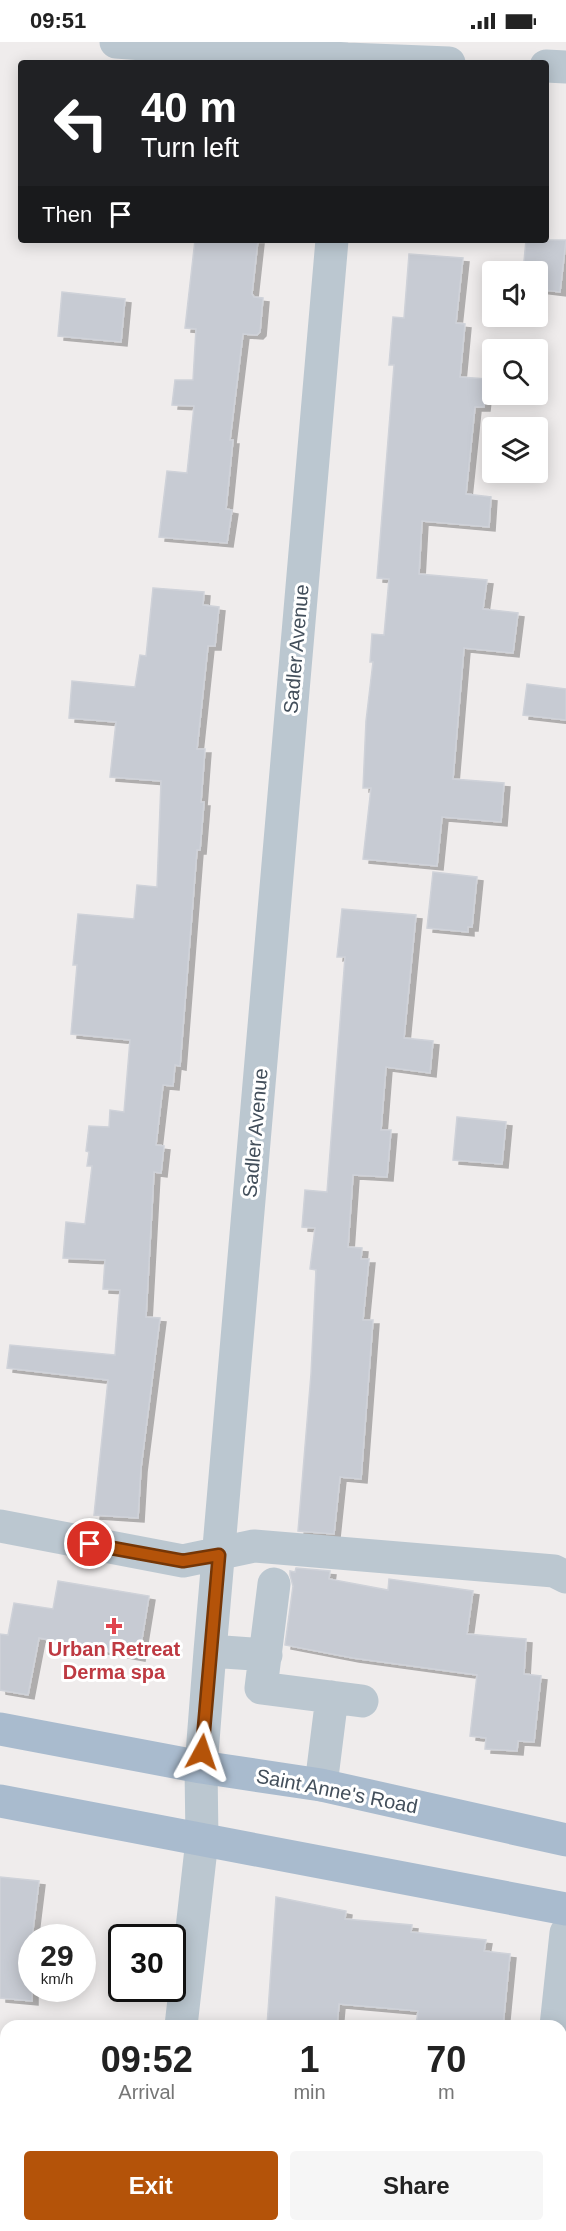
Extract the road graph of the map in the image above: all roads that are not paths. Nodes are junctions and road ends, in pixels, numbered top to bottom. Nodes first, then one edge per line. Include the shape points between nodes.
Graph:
1 (116, 42) edge
2 (348, 55) edge
3 (411, 60) edge
4 (549, 66) edge
5 (566, 67) edge
6 (332, 243) edge
7 (0, 1526) edge
8 (219, 1555) junction
9 (566, 1577) edge
10 (274, 1584) dead end
11 (210, 1651) junction
12 (266, 1655) junction
13 (0, 1730) edge
14 (201, 1767) junction
15 (321, 1785) junction
16 (0, 1801) edge
17 (202, 1840) junction
18 (566, 1840) edge
19 (566, 1909) edge
20 (566, 1933) edge
21 (182, 2020) edge
22 (557, 2020) edge

1 - 2 street
2 - 3 street
4 - 5 street
6 - 8 street, Sadler Avenue
7 - 8 street via 183,1561
8 - 9 street via 254,1546 554,1571
8 - 11 street, Sadler Avenue
10 - 12 street
11 - 12 street
11 - 14 street, Sadler Avenue
12 - 15 street via 261,1688 347,1699
13 - 14 main road, Saint Anne's Road
14 - 15 main road, Saint Anne's Road
14 - 17 street, Sadler Avenue
15 - 18 main road, Saint Anne's Road
16 - 17 main road
17 - 19 main road
17 - 21 street, Sadler Avenue
20 - 22 street

